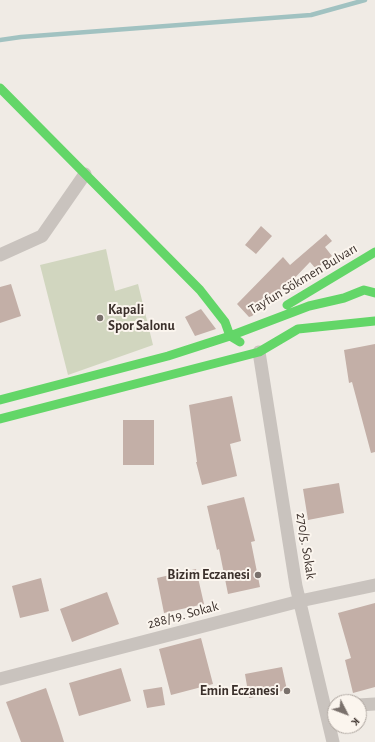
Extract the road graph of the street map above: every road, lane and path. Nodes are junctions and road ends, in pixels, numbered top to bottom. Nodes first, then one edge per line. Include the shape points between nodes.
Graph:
1 (0, 88) edge
2 (85, 174) junction
3 (375, 252) edge
4 (0, 255) edge
5 (375, 282) edge
6 (364, 290) junction
7 (375, 293) edge
8 (331, 310) dead end
9 (318, 318) dead end
10 (375, 322) edge
11 (298, 329) junction
12 (245, 331) junction
13 (230, 336) junction
14 (259, 352) junction
15 (0, 400) edge
16 (0, 419) edge
17 (375, 585) edge
18 (300, 601) junction
19 (0, 679) edge
20 (327, 696) edge

1 - 2 street
2 - 4 street via 42,236
2 - 13 street via 200,290 225,322
3 - 12 street, Tayfun Sökmen Bulvarı
5 - 6 street
6 - 7 street
6 - 8 street
6 - 12 street via 344,298 309,306
9 - 11 street
10 - 11 street
11 - 14 street
12 - 13 street
13 - 14 street
13 - 15 street via 168,356
14 - 16 street
14 - 18 street, 270/5. Sokak
17 - 18 street, 288/19. Sokak
18 - 19 street, 288/19. Sokak
18 - 20 street, 270/5. Sokak

